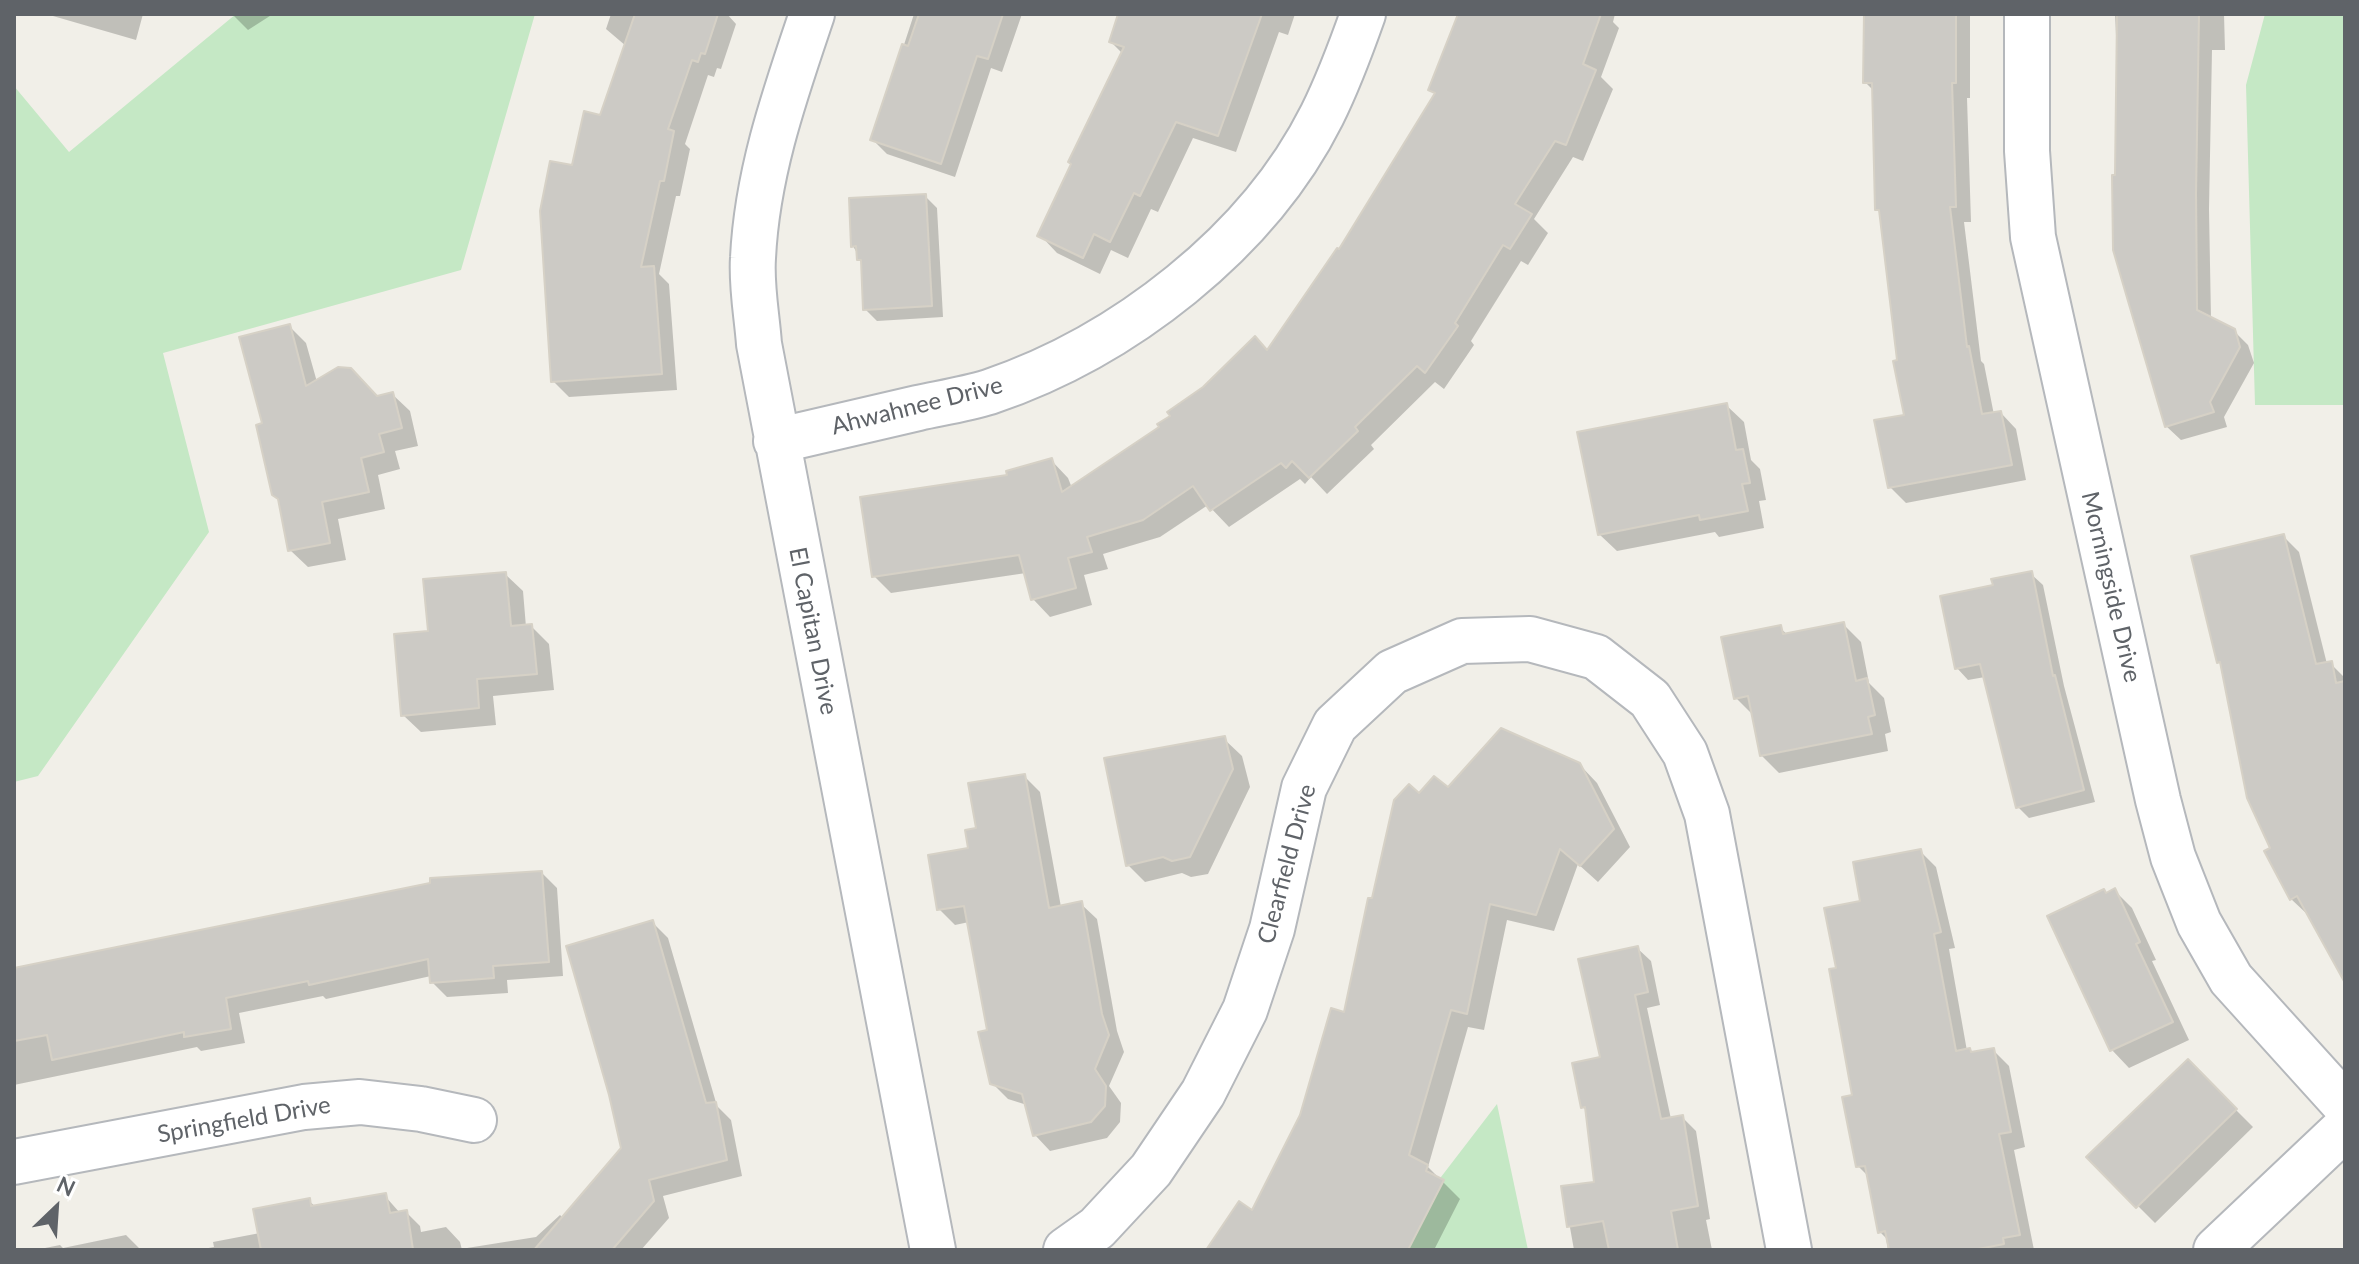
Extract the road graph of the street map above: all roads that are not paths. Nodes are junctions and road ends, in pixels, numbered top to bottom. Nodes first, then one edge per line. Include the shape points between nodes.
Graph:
1 (812, 14) edge
2 (1363, 14) edge
3 (2027, 14) edge
4 (776, 441) junction
5 (2345, 1105) edge
6 (474, 1120) dead end
7 (2345, 1128) edge
8 (14, 1162) edge
9 (933, 1250) edge
10 (1066, 1250) edge
11 (1789, 1250) edge
12 (2216, 1250) edge

1 - 4 street, El Capitan Drive via 760,185 753,261 759,344
2 - 4 street, Ahwahnee Drive via 1322,116 1289,169 1242,229 1122,329 1053,367 986,392
3 - 5 street, Morningside Drive via 2033,237 2173,857 2199,923 2231,979
4 - 9 street, El Capitan Drive
6 - 8 street, Springfield Drive via 360,1102 304,1107
7 - 12 street
10 - 11 street, Clearfield Drive via 1097,1228 1151,1170 1203,1093 1245,1010 1272,929 1304,788 1335,725 1392,672 1420,659 1462,641 1530,639 1596,657 1650,699 1685,753 1707,814

